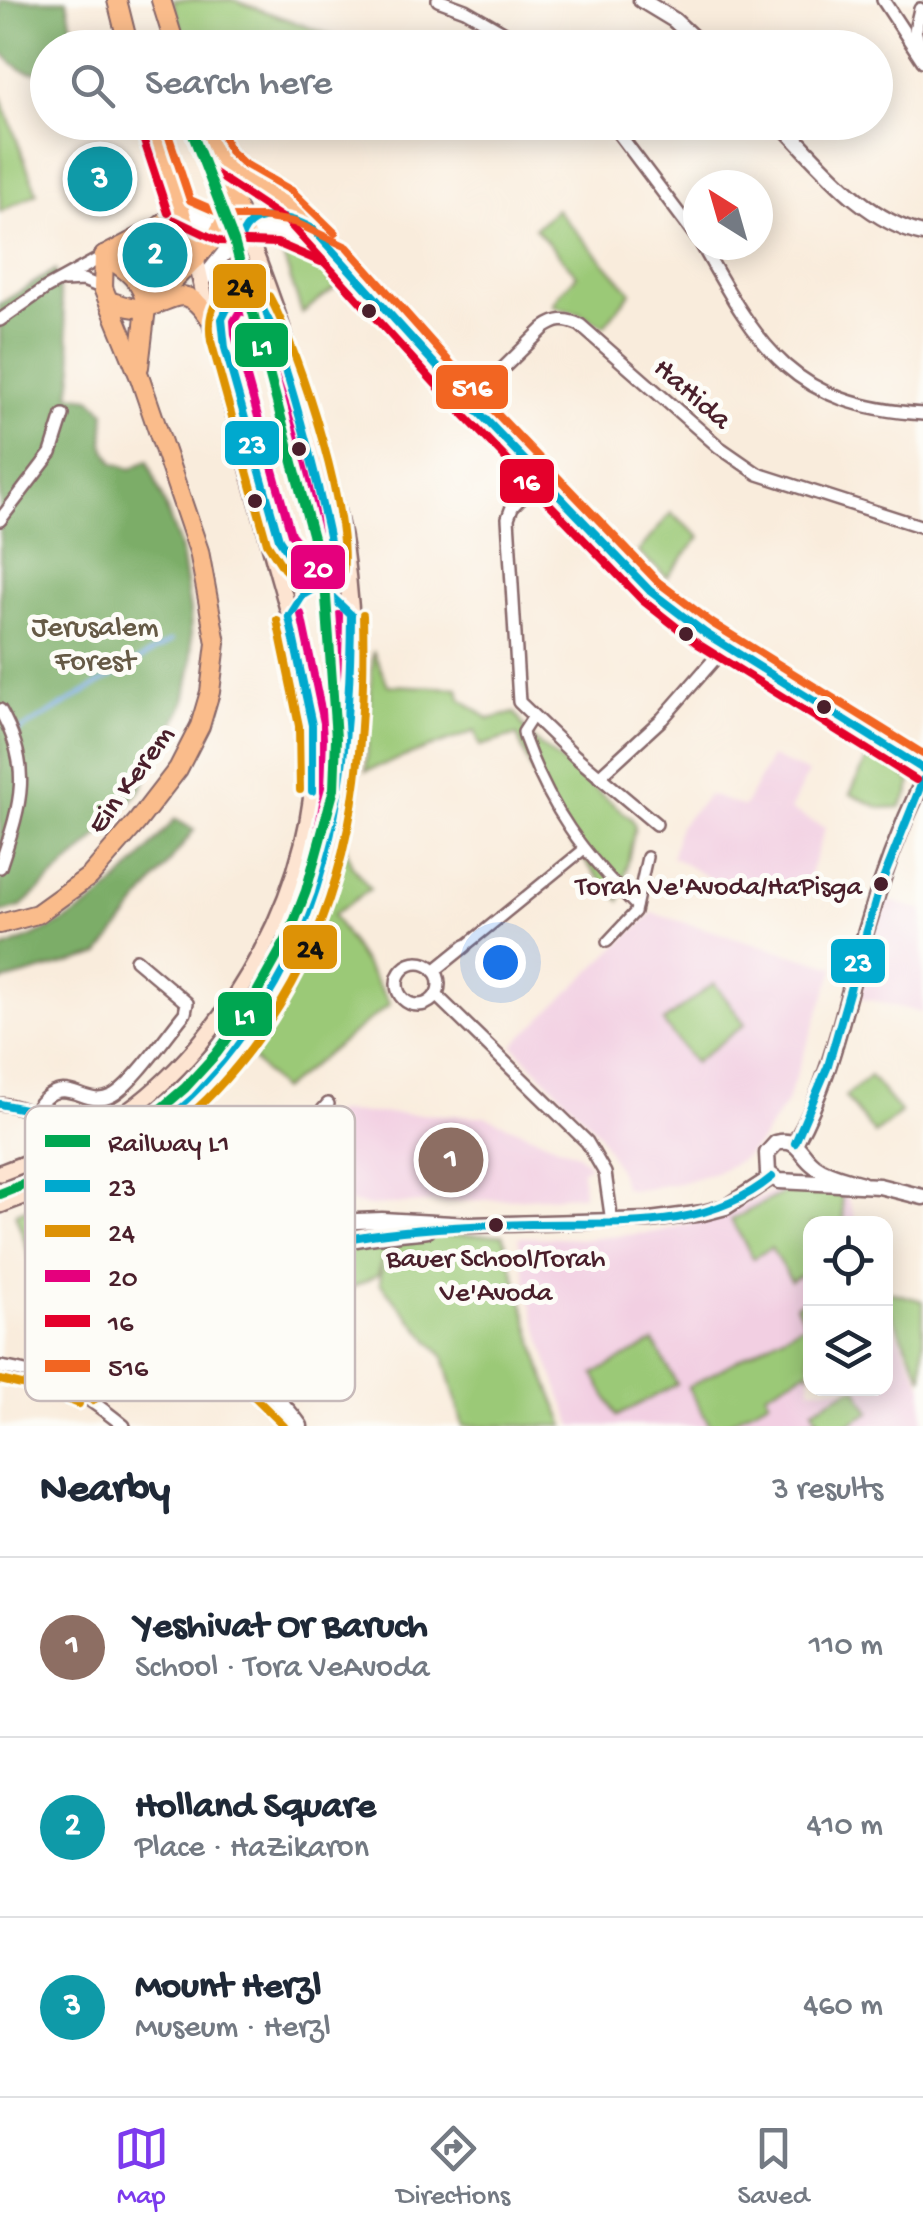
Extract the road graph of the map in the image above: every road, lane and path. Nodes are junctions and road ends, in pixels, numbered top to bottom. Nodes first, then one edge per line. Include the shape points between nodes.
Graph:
1 (117, 0) edge
2 (161, 0) edge
3 (438, 0) edge
4 (641, 0) edge
5 (884, 3) edge
6 (922, 6) edge
7 (124, 30) edge
8 (170, 30) edge
9 (499, 30) edge
10 (685, 30) edge
11 (923, 59) edge
12 (157, 140) edge
13 (210, 140) edge
14 (624, 140) edge
15 (798, 140) edge
16 (215, 154) junction
17 (235, 204) junction
18 (180, 209) junction
19 (683, 219) edge
20 (222, 229) junction
21 (313, 229) junction
22 (245, 230) junction
23 (923, 234) edge
24 (104, 256) junction
25 (340, 257) junction
26 (196, 259) junction
27 (711, 260) edge
28 (201, 282) junction
29 (46, 288) junction
30 (106, 295) junction
31 (146, 308) junction
32 (207, 314) junction
33 (0, 320) edge
34 (140, 378) junction
35 (469, 402) junction
36 (63, 414) dead end
37 (923, 414) edge
38 (540, 478) junction
39 (0, 520) edge
40 (923, 527) edge
41 (726, 646) junction
42 (0, 710) edge
43 (532, 718) junction
44 (923, 769) edge
45 (600, 777) junction
46 (923, 780) edge
47 (656, 824) dead end
48 (582, 850) junction
49 (647, 857) dead end
50 (0, 868) edge
51 (636, 906) junction
52 (0, 924) edge
53 (607, 942) dead end
54 (464, 946) joint
55 (136, 960) dead end
56 (434, 971) junction
57 (436, 995) junction
58 (0, 1104) edge
59 (38, 1106) edge
60 (135, 1106) edge
61 (181, 1106) edge
62 (25, 1109) edge
63 (795, 1143) junction
64 (806, 1158) junction
65 (25, 1163) edge
66 (0, 1172) edge
67 (772, 1177) junction
68 (792, 1180) junction
69 (862, 1184) junction
70 (25, 1193) edge
71 (923, 1197) edge
72 (0, 1205) edge
73 (355, 1220) edge
74 (612, 1222) junction
75 (469, 1225) junction
76 (355, 1238) edge
77 (0, 1367) edge
78 (25, 1373) edge
79 (94, 1401) edge
80 (278, 1401) edge
81 (284, 1401) edge
82 (284, 1406) junction
83 (124, 1426) edge
84 (300, 1426) edge

1 - 7 main road
2 - 8 main road
3 - 9 street
4 - 10 street
5 - 6 street via 907,17
5 - 11 street
6 - 11 street via 916,30
12 - 18 main road
13 - 16 main road
14 - 19 street
15 - 23 street via 872,211
16 - 17 main road
16 - 21 main road via 284,200
17 - 20 main road
17 - 22 main road
18 - 20 street
18 - 24 main road
18 - 26 main road
20 - 22 street
20 - 26 main road
21 - 22 street via 277,214
21 - 25 street
22 - 25 street via 291,234
22 - 28 street
22 - 61 main road via 287,336 341,533 352,650 346,778 308,921 284,974
24 - 29 street
24 - 30 main road, Ein Kerem
24 - 31 main road via 138,284
25 - 35 street
26 - 28 main road
26 - 31 main road
27 - 37 street via 754,334 791,371 873,410
28 - 32 main road
29 - 30 street via 77,279
29 - 33 street
30 - 31 main road
30 - 34 main road, Ein Kerem
31 - 32 main road via 182,296
31 - 34 main road, Ein Kerem
32 - 60 main road via 299,660 312,720 314,779 288,890 249,975 178,1068
34 - 52 main road, Ein Kerem via 211,603 216,642 206,710 178,770 90,876 37,914
35 - 38 street
35 - 40 street, HaHida via 544,328 570,320 758,474
36 - 39 street via 52,452
38 - 41 street via 650,590
38 - 43 street via 508,518 516,686
41 - 44 street
41 - 45 street
42 - 50 street via 23,780
43 - 45 street
43 - 48 street via 523,732 539,778
45 - 47 street
46 - 63 street via 884,872 826,1072
48 - 51 street
48 - 54 street
49 - 51 street
51 - 53 street
54 - 56 street
55 - 59 street via 187,1003 185,1014 115,1094 96,1099 58,1091
56 - 57 street
56 - 57 street via 408,966 397,989 416,1006
57 - 74 street via 587,1142 605,1173
58 - 62 street
63 - 64 street
63 - 67 street via 776,1143 766,1152
64 - 68 street
64 - 69 street via 824,1172
65 - 66 main road
67 - 68 street
67 - 74 street via 726,1207
68 - 69 street
69 - 71 street
70 - 72 main road
73 - 75 street
74 - 75 street
75 - 76 street
77 - 78 street
79 - 83 street
80 - 82 street
81 - 82 street
82 - 84 street

